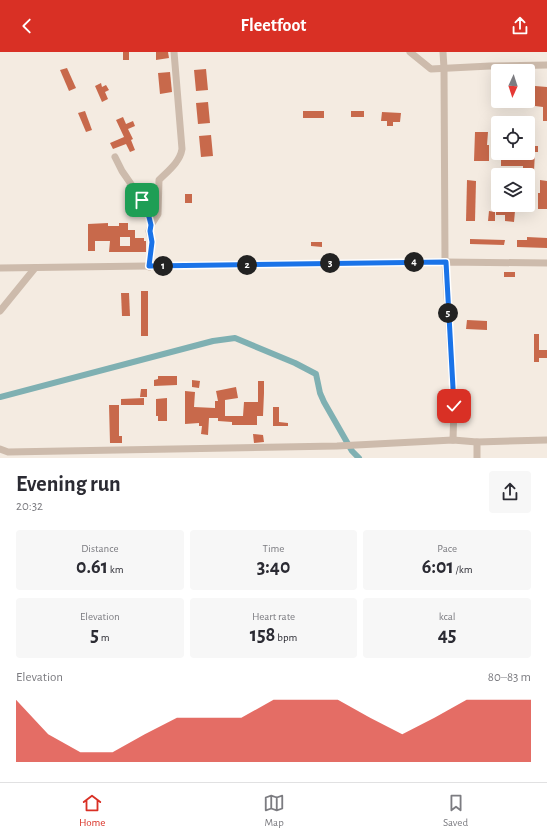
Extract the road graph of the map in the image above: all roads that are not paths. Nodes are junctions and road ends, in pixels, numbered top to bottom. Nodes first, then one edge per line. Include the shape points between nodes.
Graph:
1 (174, 52) edge
2 (410, 52) edge
3 (443, 52) edge
4 (547, 64) edge
5 (444, 68) junction
6 (115, 157) dead end
7 (151, 225) junction
8 (446, 262) junction
9 (547, 263) edge
10 (149, 266) junction
11 (0, 268) edge
12 (35, 268) junction
13 (0, 311) edge
14 (454, 440) junction
15 (547, 440) edge
16 (477, 442) junction
17 (0, 449) edge
18 (477, 458) edge

1 - 7 street via 182,149 181,156 159,180 158,214
2 - 5 street via 430,69
3 - 5 street
4 - 5 street
5 - 8 street
6 - 7 street via 142,200
7 - 10 street
8 - 9 street
8 - 10 street
8 - 14 street
10 - 12 street
11 - 12 street
12 - 13 street
14 - 16 street
14 - 17 street via 337,446 8,452
15 - 16 street
16 - 18 street

